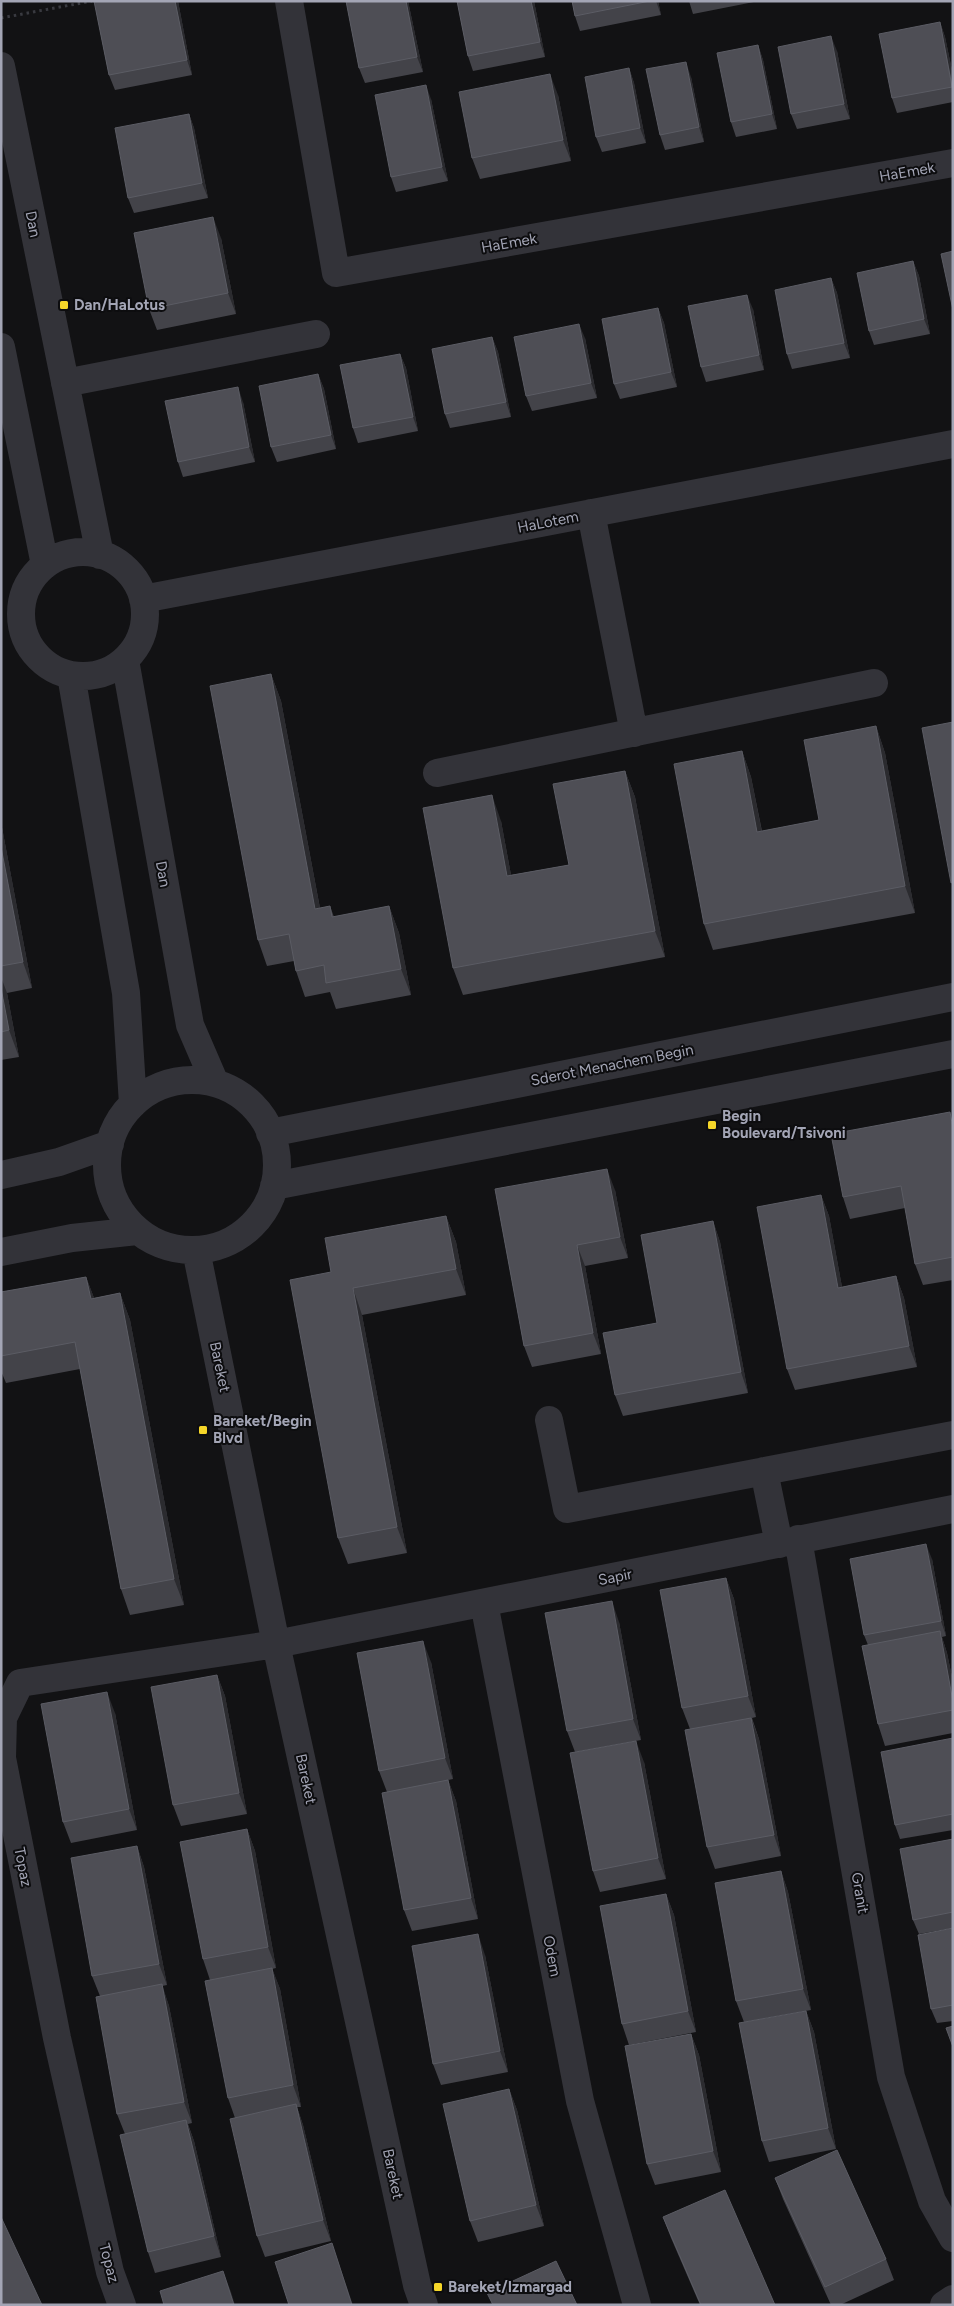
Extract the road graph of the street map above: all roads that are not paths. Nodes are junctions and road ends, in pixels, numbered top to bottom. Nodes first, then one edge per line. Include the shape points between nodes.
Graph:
1 (288, 1) edge
2 (1, 66) edge
3 (953, 163) edge
4 (316, 334) dead end
5 (1, 346) edge
6 (65, 383) junction
7 (953, 444) edge
8 (591, 513) junction
9 (100, 554) junction
10 (45, 564) junction
11 (143, 599) junction
12 (12, 628) edge
13 (125, 660) junction
14 (70, 675) junction
15 (874, 683) dead end
16 (634, 733) junction
17 (437, 773) dead end
18 (953, 997) edge
19 (953, 1054) edge
20 (215, 1083) junction
21 (133, 1104) junction
22 (270, 1133) junction
23 (110, 1144) junction
24 (1, 1175) edge
25 (274, 1186) junction
26 (137, 1230) junction
27 (196, 1250) junction
28 (1, 1252) edge
29 (549, 1420) dead end
30 (953, 1435) edge
31 (764, 1471) junction
32 (953, 1508) edge
33 (788, 1542) junction
34 (484, 1603) junction
35 (276, 1644) junction
36 (5, 1705) edge
37 (953, 2238) edge
38 (953, 2299) edge
39 (122, 2305) edge
40 (424, 2305) edge
41 (637, 2305) edge
42 (944, 2305) edge

1 - 3 street, HaEmek via 336,273
2 - 6 street, Dan
4 - 6 street
5 - 10 street
6 - 9 street, Dan
7 - 8 street, HaLotem
8 - 11 street, HaLotem
8 - 16 street
9 - 10 street via 71,553
9 - 11 street via 128,571
10 - 12 street via 24,593 20,615
11 - 13 street via 144,626 137,645
12 - 14 street via 25,636 35,654 52,668
13 - 14 street via 109,671 90,676
13 - 20 street, Dan via 190,1026
14 - 21 street via 126,993
15 - 16 street
16 - 17 street
18 - 22 street, Sderot Menachem Begin
19 - 25 street
20 - 21 street via 171,1082
20 - 22 street via 238,1094 257,1111
21 - 23 street via 119,1122
22 - 25 street via 277,1159
23 - 24 street via 59,1162
23 - 26 street via 107,1168 111,1191 121,1213
25 - 27 street via 264,1211 246,1231 223,1245
26 - 27 street via 155,1242 175,1249
26 - 28 street
27 - 35 street, Bareket
29 - 31 street via 567,1509
30 - 31 street
31 - 33 street, Granit
32 - 33 street, Sapir
33 - 34 street, Sapir
33 - 37 street, Granit via 891,2077 932,2202
34 - 35 street, Sapir
34 - 41 street, Odem via 580,2101
35 - 36 street, Topaz via 20,1683
35 - 40 street, Bareket
36 - 39 street, Topaz via 2,1758 56,2038 110,2272
38 - 42 street

